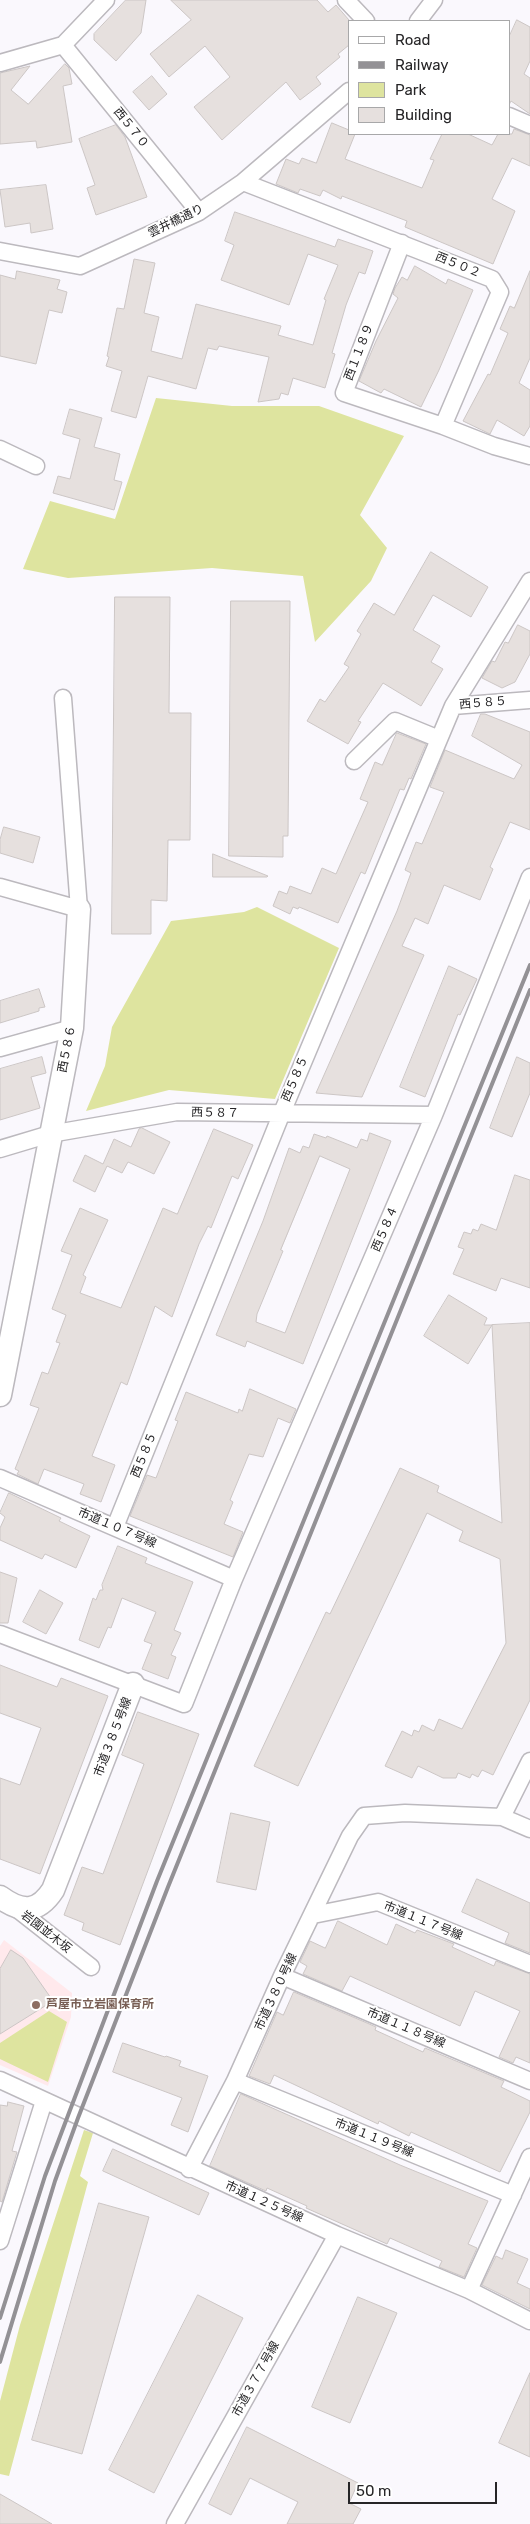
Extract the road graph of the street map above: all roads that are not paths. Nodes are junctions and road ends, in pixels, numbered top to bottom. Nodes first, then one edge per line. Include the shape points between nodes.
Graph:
1 (106, 0) edge
2 (346, 0) edge
3 (434, 0) edge
4 (365, 20) edge
5 (419, 20) edge
6 (63, 45) junction
7 (0, 63) edge
8 (348, 92) edge
9 (510, 116) edge
10 (530, 125) edge
11 (243, 182) junction
12 (198, 212) junction
13 (402, 243) junction
14 (0, 251) edge
15 (443, 426) junction
16 (0, 449) edge
17 (530, 456) edge
18 (36, 466) dead end
19 (530, 581) edge
20 (63, 698) dead end
21 (530, 700) edge
22 (453, 706) junction
23 (439, 738) junction
24 (354, 760) dead end
25 (530, 877) edge
26 (0, 887) edge
27 (79, 910) junction
28 (72, 1028) junction
29 (0, 1048) edge
30 (280, 1114) junction
31 (434, 1115) junction
32 (50, 1134) junction
33 (0, 1149) edge
34 (0, 1395) edge
35 (0, 1478) edge
36 (116, 1527) junction
37 (234, 1578) junction
38 (0, 1634) edge
39 (133, 1684) junction
40 (530, 1761) edge
41 (530, 1788) edge
42 (502, 1817) junction
43 (530, 1829) edge
44 (5, 1900) edge
45 (313, 1915) junction
46 (530, 1964) edge
47 (91, 1968) dead end
48 (282, 1976) junction
49 (0, 2080) edge
50 (235, 2081) junction
51 (530, 2081) edge
52 (44, 2101) junction
53 (530, 2158) edge
54 (189, 2168) junction
55 (513, 2195) junction
56 (337, 2235) junction
57 (0, 2240) edge
58 (468, 2290) junction
59 (530, 2321) edge
60 (175, 2524) edge

1 - 6 street
2 - 4 street
3 - 5 street
6 - 7 street
6 - 12 street, 西５７０
8 - 11 street, 雲井橋通り
9 - 10 street
11 - 12 street, 雲井橋通り
11 - 13 street, 西５０２
12 - 14 street, 雲井橋通り via 80,266
13 - 15 street, 西５０２ via 492,279 500,292
13 - 15 street, 西１１８９ via 344,393
15 - 17 street
16 - 18 street
19 - 22 street
20 - 27 street, 西５８６
21 - 22 street, 西５８５
22 - 23 street, 西５８５
23 - 24 street via 395,721
23 - 30 street, 西５８５
25 - 31 street, 西５８４
26 - 27 street
27 - 28 street, 西５８６
28 - 29 street
28 - 32 street, 西５８６
30 - 31 street, 西５８７
30 - 32 street, 西５８７ via 177,1112
30 - 36 street, 西５８５
31 - 37 street, 西５８４
32 - 33 street, 西５８７
32 - 34 street, 西５８６
35 - 36 street, 市道１０７号線
36 - 37 street, 市道１０７号線
37 - 39 street, 市道３８５号線 via 184,1704
38 - 39 street
39 - 44 street, 市道３８５号線 via 53,1890 45,1903 30,1909
40 - 42 street
41 - 42 street
42 - 43 street
42 - 45 street, 市道３８０号線 via 405,1813 364,1816 350,1836
44 - 47 street, 岩園並木坂
45 - 46 street, 市道１１７号線 via 378,1902
45 - 48 street, 市道３８０号線
48 - 50 street, 市道３８０号線
48 - 51 street, 市道１１８号線
49 - 52 street, 市道１２５号線
50 - 54 street, 市道３８０号線
50 - 55 street, 市道１１９号線
52 - 54 street, 市道１２５号線
52 - 57 street
53 - 55 street
54 - 56 street, 市道１２５号線
55 - 58 street
56 - 58 street, 市道１２５号線
56 - 60 street, 市道３７７号線
58 - 59 street, 市道１２５号線

